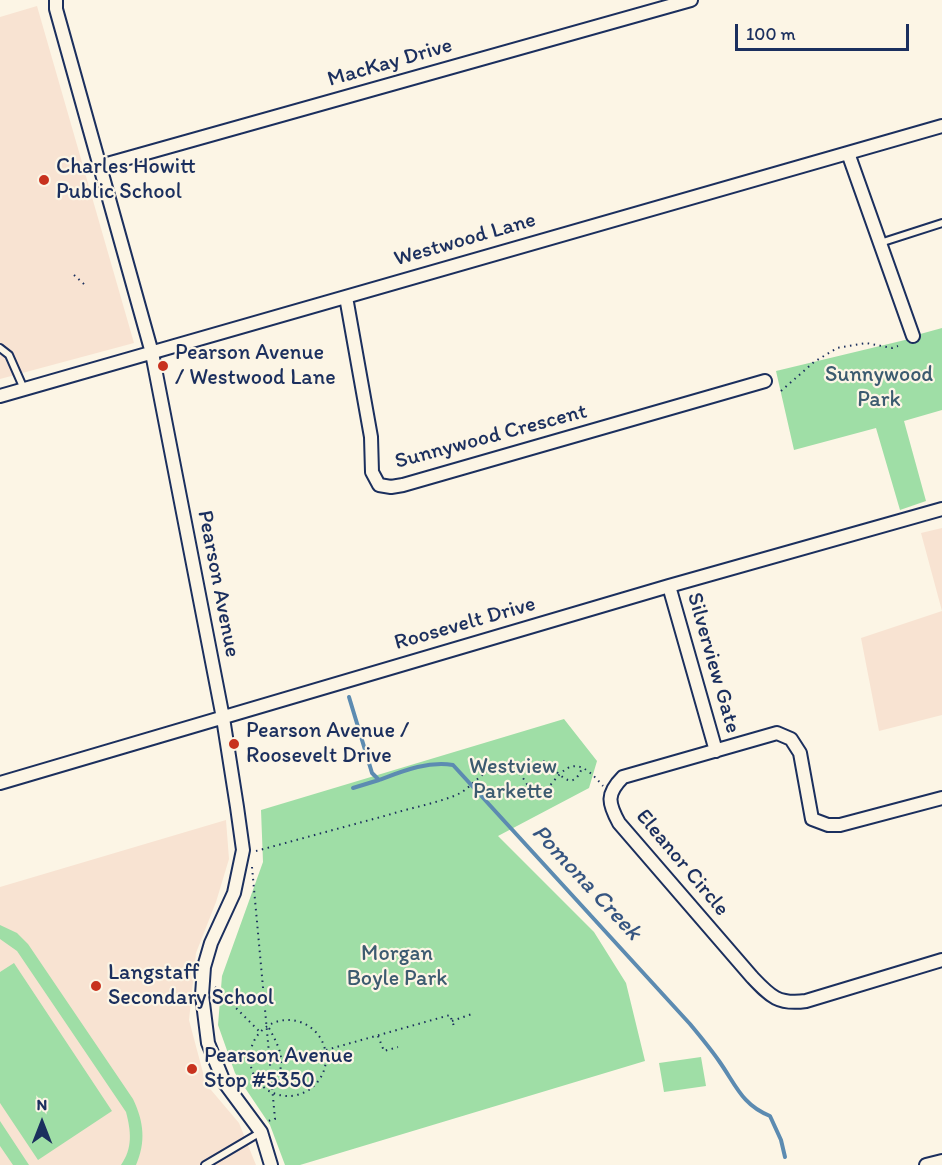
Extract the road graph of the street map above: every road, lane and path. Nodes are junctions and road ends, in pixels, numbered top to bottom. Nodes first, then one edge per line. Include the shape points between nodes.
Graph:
1 (56, 0) edge
2 (691, 0) edge
3 (942, 126) edge
4 (849, 153) junction
5 (100, 166) junction
6 (942, 223) edge
7 (880, 243) junction
8 (74, 275) dead end
9 (86, 286) dead end
10 (346, 297) junction
11 (913, 336) dead end
12 (898, 346) dead end
13 (0, 348) edge
14 (152, 353) junction
15 (765, 381) dead end
16 (24, 389) junction
17 (781, 392) dead end
18 (0, 396) edge
19 (942, 509) edge
20 (669, 586) junction
21 (223, 718) junction
22 (716, 751) junction
23 (543, 761) dead end
24 (526, 766) dead end
25 (582, 768) junction
26 (518, 771) junction
27 (560, 773) junction
28 (0, 783) edge
29 (610, 795) junction
30 (942, 798) edge
31 (253, 852) dead end
32 (252, 860) dead end
33 (942, 960) edge
34 (212, 984) dead end
35 (472, 1014) dead end
36 (452, 1021) junction
37 (268, 1025) junction
38 (454, 1029) dead end
39 (260, 1032) junction
40 (378, 1036) junction
41 (398, 1047) dead end
42 (326, 1050) junction
43 (274, 1093) junction
44 (263, 1127) junction
45 (942, 1161) edge
46 (205, 1165) edge
47 (271, 1165) edge
48 (926, 1165) edge

1 - 5 street, Pearson Avenue
2 - 5 street, MacKay Drive
3 - 4 street, Westwood Lane
4 - 7 street
4 - 10 street, Westwood Lane
5 - 14 street, Pearson Avenue
6 - 7 lane
7 - 11 street
8 - 9 path
10 - 14 street, Westwood Lane
10 - 15 street, Sunnywood Crescent via 371,437 372,472 379,484 391,487
12 - 17 path via 866,343 837,348 814,362
13 - 16 lane via 9,355
14 - 16 street, Westwood Lane
14 - 21 street, Pearson Avenue
16 - 18 street, Westwood Lane
19 - 20 street, Roosevelt Drive
20 - 21 street, Roosevelt Drive
20 - 22 street, Silverview Gate
21 - 28 street, Roosevelt Drive
21 - 44 street, Pearson Avenue via 243,850 234,892 206,959 202,995 208,1043 225,1082
22 - 29 street, Eleanor Circle via 623,777
22 - 30 street, Eleanor Circle via 777,733 791,739 801,758 812,819 828,825
23 - 27 path
24 - 26 path
25 - 27 path via 567,766
25 - 27 path via 573,781
25 - 29 path
26 - 27 path via 526,785 541,792
26 - 31 path via 512,767 490,770 456,796
29 - 33 street, Eleanor Circle via 610,805 619,823 772,997 783,1002 806,1001
32 - 37 path
34 - 39 path
35 - 36 path
36 - 38 path
36 - 40 path via 450,1015
37 - 39 path
37 - 42 path via 285,1019 305,1023 320,1036
37 - 43 path
37 - 43 path via 281,1051 282,1068
39 - 43 path via 251,1049 251,1066 260,1083
40 - 41 path via 384,1051
40 - 42 path
42 - 43 path via 323,1075 310,1090 291,1096
43 - 44 path via 275,1119
44 - 46 lane
44 - 47 street, Pearson Avenue
45 - 48 street

